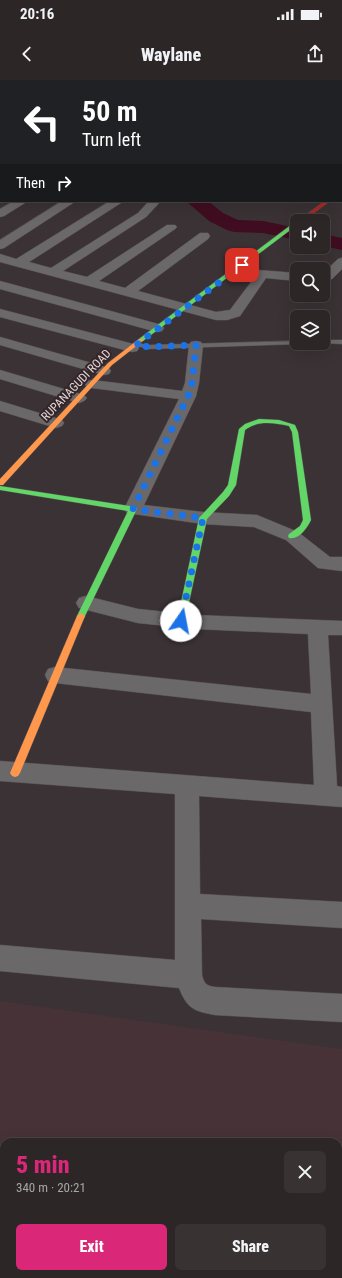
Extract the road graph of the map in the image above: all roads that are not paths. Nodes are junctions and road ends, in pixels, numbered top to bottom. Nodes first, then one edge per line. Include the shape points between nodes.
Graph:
1 (20, 202) edge
2 (63, 202) edge
3 (116, 202) edge
4 (154, 202) edge
5 (327, 202) edge
6 (102, 211) junction
7 (0, 214) edge
8 (310, 214) edge
9 (170, 227) dead end
10 (290, 229) edge
11 (204, 236) dead end
12 (0, 245) edge
13 (0, 258) edge
14 (18, 263) junction
15 (53, 272) junction
16 (231, 272) junction
17 (262, 275) junction
18 (290, 277) edge
19 (89, 282) junction
20 (0, 285) edge
21 (128, 292) junction
22 (184, 307) junction
23 (0, 313) edge
24 (157, 328) junction
25 (0, 341) edge
26 (330, 342) edge
27 (342, 342) edge
28 (290, 343) edge
29 (196, 345) junction
30 (134, 346) junction
31 (104, 371) junction
32 (0, 374) edge
33 (92, 384) junction
34 (188, 396) junction
35 (79, 398) junction
36 (0, 406) edge
37 (56, 423) junction
38 (0, 483) edge
39 (0, 488) edge
40 (133, 509) junction
41 (203, 518) junction
42 (292, 536) junction
43 (342, 564) edge
44 (86, 603) junction
45 (181, 621) junction
46 (318, 628) junction
47 (342, 628) edge
48 (55, 675) junction
49 (321, 704) junction
50 (7, 772) edge
51 (187, 785) junction
52 (334, 796) edge
53 (187, 906) junction
54 (342, 915) edge
55 (0, 958) edge
56 (188, 975) junction
57 (342, 1008) edge

1 - 7 street
2 - 6 street
2 - 12 street
3 - 6 street
4 - 15 street via 142,215
5 - 8 street, RUPANAGUDI ROAD
6 - 14 street
9 - 19 street
10 - 16 street, RUPANAGUDI ROAD
11 - 21 street
13 - 14 street
14 - 15 street
15 - 19 street
16 - 17 street
16 - 22 street, RUPANAGUDI ROAD
17 - 18 street
17 - 22 street via 235,313 216,316
19 - 21 street
20 - 24 street
21 - 22 street
22 - 24 street, RUPANAGUDI ROAD
23 - 30 street
24 - 30 street, RUPANAGUDI ROAD
25 - 31 street
26 - 27 lane
28 - 29 lane
29 - 30 lane
29 - 34 street
30 - 31 street, RUPANAGUDI ROAD
31 - 33 street, RUPANAGUDI ROAD
32 - 35 street
33 - 34 street
33 - 35 street, RUPANAGUDI ROAD
34 - 40 street
35 - 37 street, RUPANAGUDI ROAD
36 - 37 street
37 - 38 street, RUPANAGUDI ROAD
39 - 40 street
40 - 41 street
40 - 44 street
41 - 42 street via 257,521
41 - 42 street via 232,485 245,424 283,422 292,425 295,432 307,520 303,528
41 - 45 street
42 - 43 street via 324,563
44 - 45 street via 138,616
44 - 48 street
45 - 46 street
46 - 47 street
46 - 49 street
48 - 49 street
48 - 50 street
49 - 52 street
50 - 51 street
51 - 52 street
51 - 53 street
53 - 54 street
53 - 56 street
55 - 56 street
56 - 57 street via 194,993 203,1000

